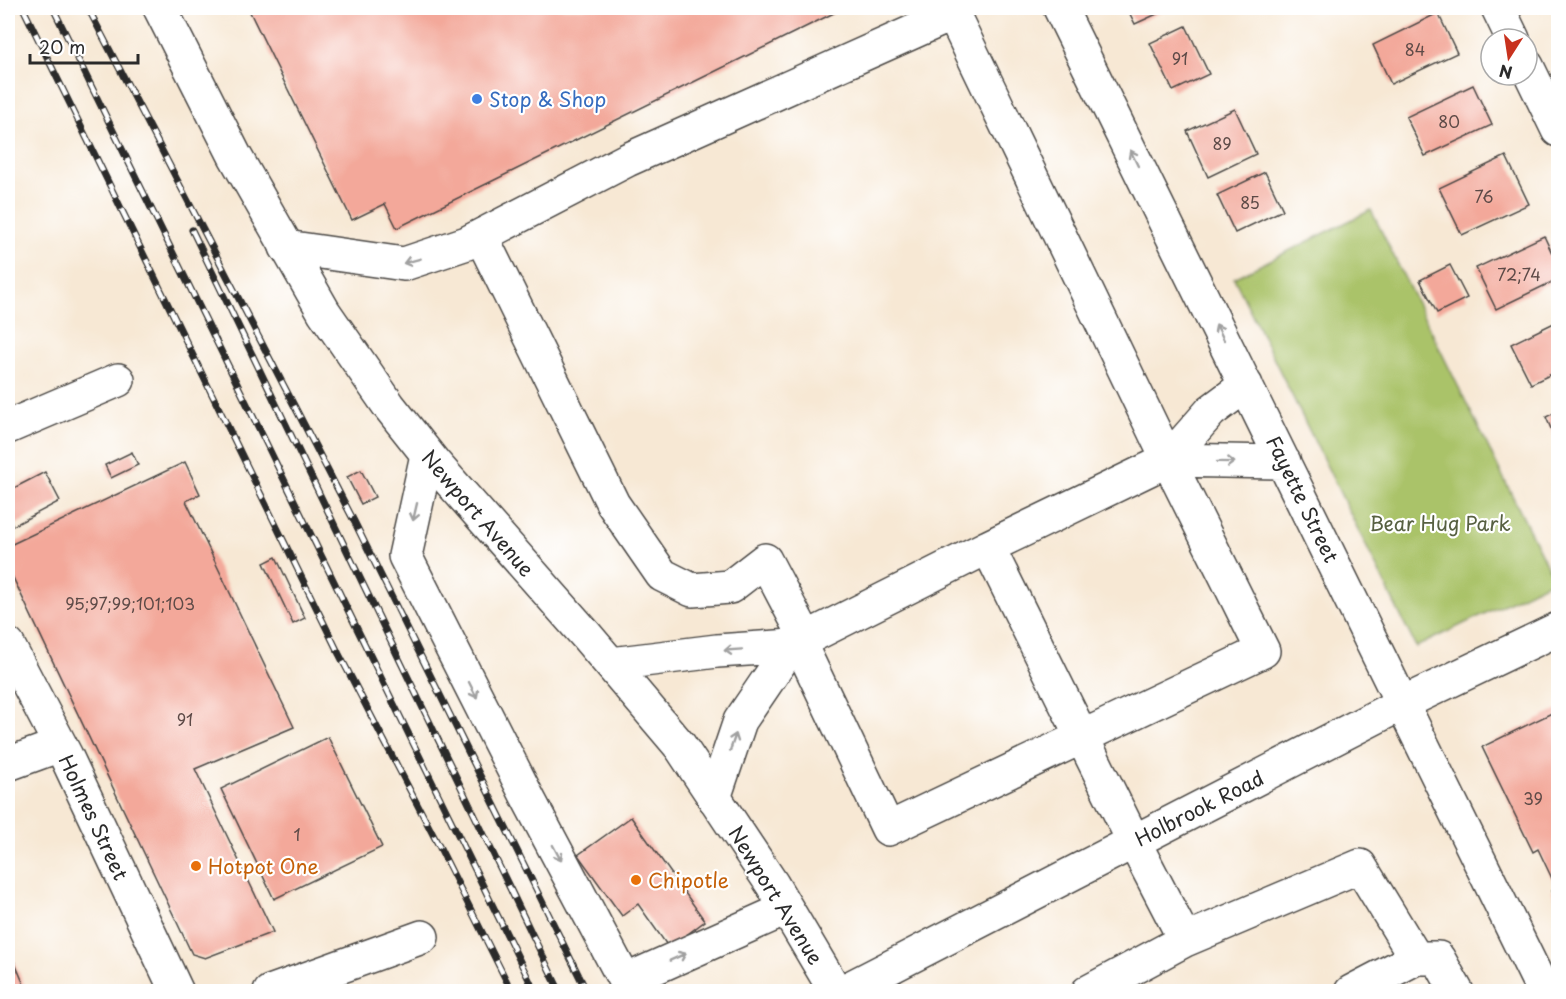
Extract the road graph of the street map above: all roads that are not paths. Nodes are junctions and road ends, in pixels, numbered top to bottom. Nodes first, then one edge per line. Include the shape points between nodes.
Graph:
1 (160, 8) edge
2 (1060, 8) edge
3 (1498, 8) edge
4 (1507, 27) edge
5 (1537, 87) edge
6 (1558, 130) edge
7 (474, 240) junction
8 (286, 247) junction
9 (118, 380) dead end
10 (1246, 385) junction
11 (8, 427) edge
12 (428, 455) junction
13 (1168, 460) junction
14 (1284, 462) junction
15 (988, 547) junction
16 (1558, 629) edge
17 (799, 642) junction
18 (9, 651) edge
19 (611, 664) junction
20 (1403, 703) junction
21 (1083, 738) junction
22 (60, 745) junction
23 (8, 764) edge
24 (714, 798) junction
25 (1134, 842) junction
26 (786, 909) junction
27 (422, 937) dead end
28 (1185, 940) junction
29 (1416, 958) junction
30 (177, 992) edge
31 (270, 992) edge
32 (836, 992) edge
33 (842, 992) edge
34 (1088, 992) edge
35 (1351, 992) edge
36 (1457, 992) edge
37 (1544, 992) edge

1 - 8 street, Newport Avenue via 234,156
10 -> 2 street, Fayette Street
3 - 4 street
5 - 6 street
7 -> 8 street via 404,264
7 - 13 street via 627,160 953,14
7 - 17 street via 613,504 662,575 693,590 730,587 765,560
8 - 12 street, Newport Avenue via 324,312
9 - 11 street
10 - 13 street via 1211,411
10 - 14 street, Fayette Street
12 - 19 street, Newport Avenue
12 -> 26 street via 405,556 625,981
13 -> 14 street
13 - 15 street
13 - 21 street via 1263,651
14 - 20 street, Fayette Street
15 - 17 street
15 - 21 street
16 - 20 street, Holbrook Road
17 -> 19 street
17 - 21 street via 888,829
24 -> 17 street via 740,721
18 - 22 street, Holmes Street
19 - 24 street, Newport Avenue via 680,746
20 - 25 street, Holbrook Road
20 - 37 street, Fayette Street
21 - 25 street
22 - 23 street
22 - 30 street, Holmes Street
24 - 26 street, Newport Avenue
25 - 28 street
25 - 33 street, Holbrook Road
26 - 32 street, Newport Avenue
27 - 31 street
28 - 29 street via 1360,866
28 - 34 street
29 - 35 street
29 - 36 street via 1438,958

